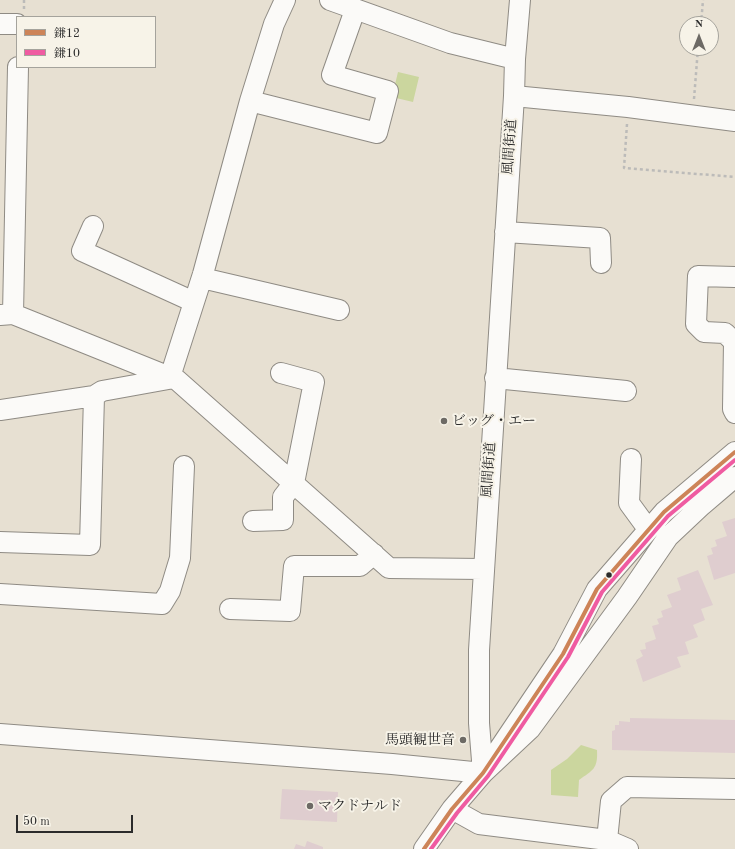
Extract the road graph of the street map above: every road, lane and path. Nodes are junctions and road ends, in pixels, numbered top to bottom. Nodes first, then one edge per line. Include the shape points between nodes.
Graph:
1 (285, 0) edge
2 (330, 0) edge
3 (520, 0) edge
4 (703, 0) edge
5 (356, 10) junction
6 (702, 16) edge
7 (0, 24) edge
8 (16, 24) edge
9 (697, 56) edge
10 (515, 59) junction
11 (18, 68) edge
12 (514, 96) junction
13 (250, 101) junction
14 (628, 108) junction
15 (692, 116) junction
16 (735, 121) edge
17 (735, 177) edge
18 (93, 226) dead end
19 (505, 232) junction
20 (601, 263) dead end
21 (735, 277) edge
22 (202, 278) junction
23 (194, 302) junction
24 (339, 310) dead end
25 (6, 314) edge
26 (734, 341) edge
27 (280, 373) dead end
28 (172, 378) junction
29 (495, 378) junction
30 (626, 391) dead end
31 (94, 396) junction
32 (0, 410) edge
33 (735, 412) edge
34 (735, 452) edge
35 (631, 459) dead end
36 (184, 466) dead end
37 (735, 477) edge
38 (294, 483) junction
39 (253, 521) dead end
40 (648, 529) junction
41 (0, 542) edge
42 (374, 554) junction
43 (483, 569) junction
44 (0, 594) edge
45 (230, 609) dead end
46 (0, 734) edge
47 (483, 773) junction
48 (735, 788) edge
49 (452, 809) junction
50 (607, 840) junction
51 (424, 849) edge
52 (628, 849) edge

1 - 13 street via 274,24
2 - 5 street
3 - 10 street, 風間街道
4 - 6 path
5 - 10 street via 450,43
5 - 13 street via 332,75 388,91 377,133
7 - 8 street
9 - 15 path
10 - 12 street, 風間街道
11 - 25 street
12 - 14 street
12 - 19 street, 風間街道
13 - 22 street
14 - 15 street
14 - 17 path via 624,168
15 - 16 street
18 - 23 street via 82,251
19 - 20 street via 600,238
19 - 29 street, 風間街道
21 - 26 street via 698,276 696,324 704,332 725,333
22 - 23 street
22 - 24 street
23 - 28 street
25 - 28 street
26 - 33 street
27 - 38 street via 314,382
28 - 31 street via 102,390
28 - 38 street
29 - 30 street
29 - 43 street, 風間街道
31 - 32 street
31 - 41 street via 90,545
34 - 40 street via 664,512
35 - 40 street via 629,503
36 - 44 street via 180,558 170,591 162,604
37 - 47 street via 668,537 530,729
38 - 39 street via 284,497 283,520
38 - 42 street
40 - 47 street via 597,589 563,654
42 - 43 street via 389,568
42 - 45 street via 360,566 294,566 290,611
43 - 47 street, 風間街道 via 479,723
46 - 47 street
47 - 49 street
48 - 50 street via 627,787 611,801
49 - 50 street via 479,824
49 - 51 street
50 - 52 street

